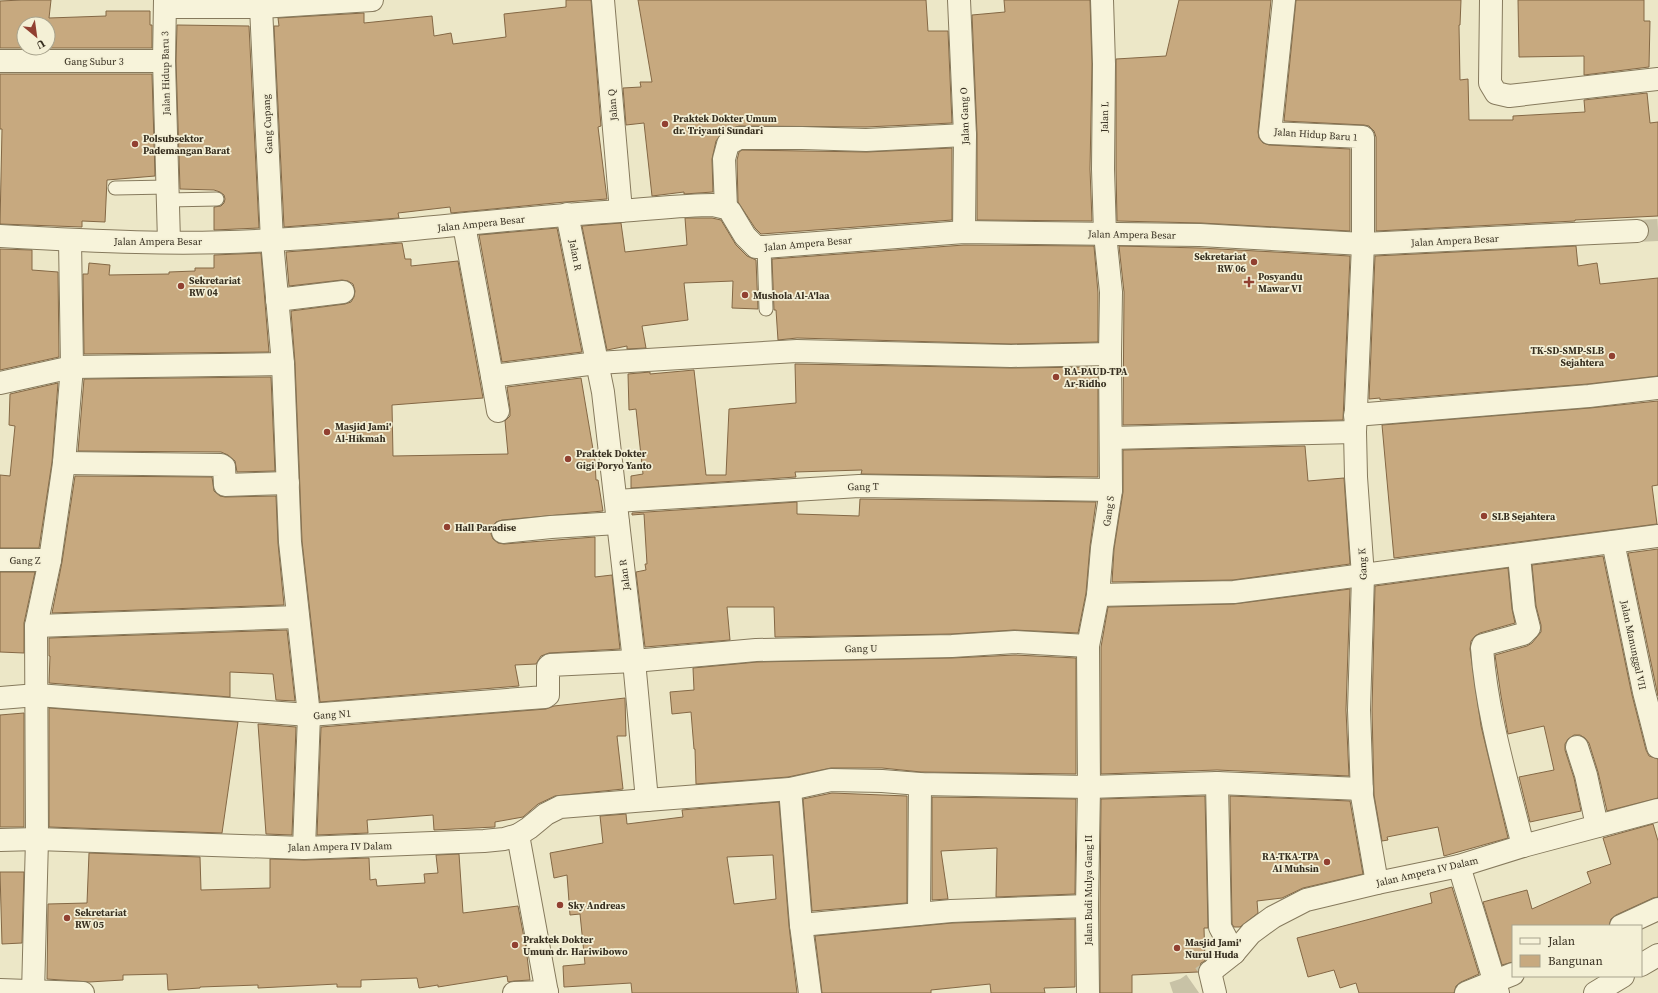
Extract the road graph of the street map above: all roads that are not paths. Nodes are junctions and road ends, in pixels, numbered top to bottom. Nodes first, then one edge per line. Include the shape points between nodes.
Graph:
1 (372, 0) edge
2 (603, 0) edge
3 (959, 0) edge
4 (1102, 0) edge
5 (1284, 0) edge
6 (1491, 0) edge
7 (165, 3) edge
8 (261, 7) junction
9 (0, 61) edge
10 (164, 61) junction
11 (1658, 79) edge
12 (965, 135) junction
13 (115, 188) dead end
14 (168, 193) junction
15 (217, 199) dead end
16 (726, 208) junction
17 (621, 211) junction
18 (568, 214) junction
19 (464, 225) junction
20 (1637, 231) tunnel mouth
21 (964, 232) junction
22 (1105, 234) junction
23 (0, 236) edge
24 (70, 240) junction
25 (272, 240) junction
26 (169, 242) junction
27 (1363, 244) junction
28 (764, 247) junction
29 (343, 292) dead end
30 (277, 300) junction
31 (766, 309) dead end
32 (1110, 354) junction
33 (597, 363) junction
34 (283, 364) junction
35 (72, 367) junction
36 (492, 376) junction
37 (0, 383) edge
38 (1658, 388) edge
39 (498, 411) dead end
40 (1355, 424) junction
41 (1111, 438) junction
42 (64, 463) junction
43 (288, 483) junction
44 (1111, 490) junction
45 (616, 501) junction
46 (618, 523) junction
47 (503, 532) dead end
48 (1658, 536) edge
49 (1614, 542) junction
50 (1519, 556) junction
51 (0, 560) edge
52 (50, 560) junction
53 (1363, 576) junction
54 (1098, 595) junction
55 (298, 617) junction
56 (36, 626) junction
57 (1088, 646) junction
58 (634, 661) junction
59 (37, 695) junction
60 (0, 698) edge
61 (309, 715) junction
62 (1577, 747) dead end
63 (1658, 747) edge
64 (1217, 783) junction
65 (920, 784) junction
66 (1090, 787) junction
67 (790, 788) junction
68 (1362, 789) junction
69 (648, 800) junction
70 (1658, 810) edge
71 (1597, 826) junction
72 (518, 835) junction
73 (37, 839) junction
74 (0, 840) edge
75 (1523, 846) junction
76 (304, 848) junction
77 (1459, 866) junction
78 (1377, 883) junction
79 (1087, 906) junction
80 (1658, 909) edge
81 (919, 914) junction
82 (801, 925) junction
83 (1623, 925) edge
84 (1234, 953) junction
85 (1658, 955) edge
86 (1642, 964) edge
87 (1621, 977) edge
88 (1502, 983) edge
89 (0, 990) edge
90 (32, 992) edge
91 (547, 992) edge
92 (83, 993) edge
93 (514, 993) edge
94 (810, 993) edge
95 (1088, 993) edge
96 (1215, 993) edge
97 (1466, 993) edge
98 (1595, 993) edge

1 - 8 street
2 - 17 street, Jalan Q
3 - 12 street, Jalan Gang O
4 - 22 street, Jalan L
5 - 27 street, Jalan Hidup Baru 1 via 1270,132 1363,137
6 - 11 street via 1490,84 1496,93 1509,96
7 - 8 street
7 - 10 street, Jalan Hidup Baru 3
8 - 25 street, Gang Cupang
9 - 10 street, Gang Subur 3
10 - 14 street, Jalan Hidup Baru 3
12 - 16 street via 866,140 739,138 728,144 724,159
12 - 21 street, Jalan Gang O
13 - 14 lane
14 - 15 lane
14 - 26 street, Jalan Hidup Baru 3
16 - 17 street, Jalan Ampera Besar via 701,205
16 - 28 street, Jalan Ampera Besar via 745,236 756,247
17 - 18 street, Jalan Ampera Besar
18 - 19 street, Jalan Ampera Besar
18 - 33 street, Jalan R
19 - 25 street, Jalan Ampera Besar
19 - 36 street
20 - 27 street, Jalan Ampera Besar
21 - 22 street, Jalan Ampera Besar
21 - 28 street, Jalan Ampera Besar
22 - 27 street, Jalan Ampera Besar via 1200,235
22 - 32 street, Gang S via 1111,292
23 - 24 street, Jalan Ampera Besar
24 - 26 street, Jalan Ampera Besar
24 - 35 street
25 - 26 street, Jalan Ampera Besar
25 - 30 street, Gang Cupang
27 - 40 street, Gang K
28 - 31 lane
29 - 30 street
30 - 34 street, Gang Cupang
32 - 33 street via 1011,356 798,351
32 - 41 street, Gang S
33 - 36 street
33 - 45 street, Jalan R
34 - 35 street
34 - 43 street, Gang Cupang
35 - 37 street
35 - 42 street
36 - 39 street
38 - 40 street
40 - 41 street
40 - 53 street, Gang K
41 - 44 street, Gang S
42 - 43 street via 221,465 224,466 225,485
42 - 52 street
43 - 55 street, Gang Cupang via 290,542
44 - 45 street, Gang T via 859,486
44 - 54 street, Gang S
45 - 46 street, Jalan R
46 - 47 street
46 - 58 street, Jalan R
48 - 49 street
49 - 50 street
49 - 63 street, Jalan Manunggal VII via 1644,692
50 - 53 street
50 - 75 street via 1524,608 1529,628 1523,634 1483,645 1482,648 1484,679 1494,732
51 - 52 street, Gang Z
52 - 56 street
53 - 54 street via 1234,592
53 - 68 street, Gang K via 1359,710
54 - 57 street, Gang S
55 - 56 street
55 - 61 street, Gang Cupang
56 - 59 street
57 - 58 street, Gang U via 1014,642 952,646 756,650
57 - 66 street, Gang S
58 - 61 street, Gang N1 via 550,665 548,694 545,697
58 - 69 street, Jalan R
59 - 60 street, Gang N1
59 - 61 street, Gang N1
59 - 73 street
61 - 76 street, Gang Cupang
62 - 71 street
64 - 66 street
64 - 68 street
64 - 84 street via 1220,927
65 - 66 street
65 - 67 street via 882,780 832,780
65 - 81 street
66 - 79 street, Jalan Budi Mulya Gang II
67 - 69 street
67 - 82 street
68 - 78 street, Gang K
69 - 72 street via 560,807
70 - 71 street, Jalan Ampera IV Dalam
71 - 75 street, Jalan Ampera IV Dalam
72 - 76 street, Jalan Ampera IV Dalam via 484,841
72 - 91 street
73 - 74 street, Jalan Ampera IV Dalam
73 - 76 street, Jalan Ampera IV Dalam
73 - 90 street
75 - 77 street, Jalan Ampera IV Dalam
77 - 78 street, Jalan Ampera IV Dalam
77 - 88 street
78 - 84 street, Jalan Ampera IV Dalam via 1306,900 1273,917 1252,932
79 - 81 street
79 - 95 street, Jalan Budi Mulya Gang II
80 - 83 street
81 - 82 street
82 - 94 street
84 - 96 street, Jalan Ampera IV Dalam via 1213,970
85 - 86 street
87 - 98 street
88 - 97 street
89 - 90 street
90 - 92 street
91 - 93 street

